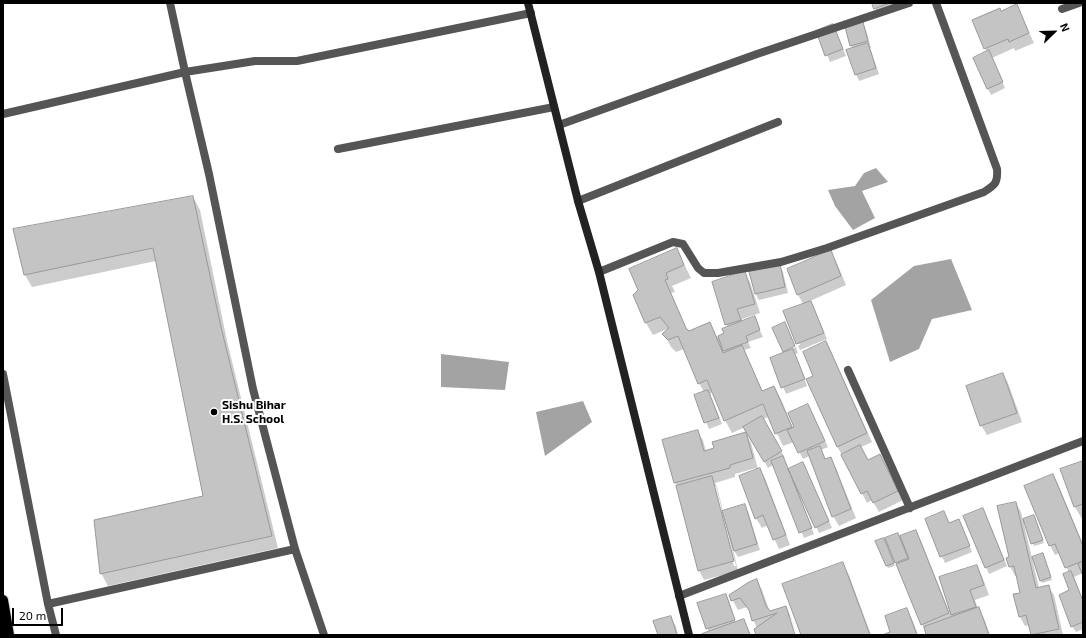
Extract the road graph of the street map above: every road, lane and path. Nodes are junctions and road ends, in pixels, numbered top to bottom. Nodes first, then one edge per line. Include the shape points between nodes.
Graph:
1 (170, 3) edge
2 (528, 3) edge
3 (908, 3) edge
4 (936, 3) edge
5 (1079, 3) edge
6 (1062, 9) dead end
7 (531, 13) junction
8 (185, 72) junction
9 (554, 107) junction
10 (3, 114) edge
11 (778, 122) dead end
12 (559, 125) junction
13 (338, 149) dead end
14 (578, 201) junction
15 (599, 272) junction
16 (848, 370) dead end
17 (3, 374) edge
18 (1083, 441) edge
19 (910, 508) junction
20 (295, 549) junction
21 (679, 596) junction
22 (3, 600) edge
23 (48, 604) junction
24 (9, 635) edge
25 (56, 635) edge
26 (324, 635) edge
27 (689, 635) edge

1 - 8 street
2 - 7 street
3 - 12 street
4 - 15 street via 996,169 996,182 993,187 827,248 781,262 704,273 683,244 674,242
5 - 6 street
7 - 8 street via 297,61 255,61
7 - 9 street
8 - 10 street
8 - 20 street via 209,174 253,389
9 - 12 street
9 - 13 street
11 - 14 street
12 - 14 street
14 - 15 street
15 - 21 street
16 - 19 street
17 - 23 street
18 - 19 street
19 - 21 street
20 - 23 street
20 - 26 street
21 - 27 street
22 - 24 main road
23 - 25 street

